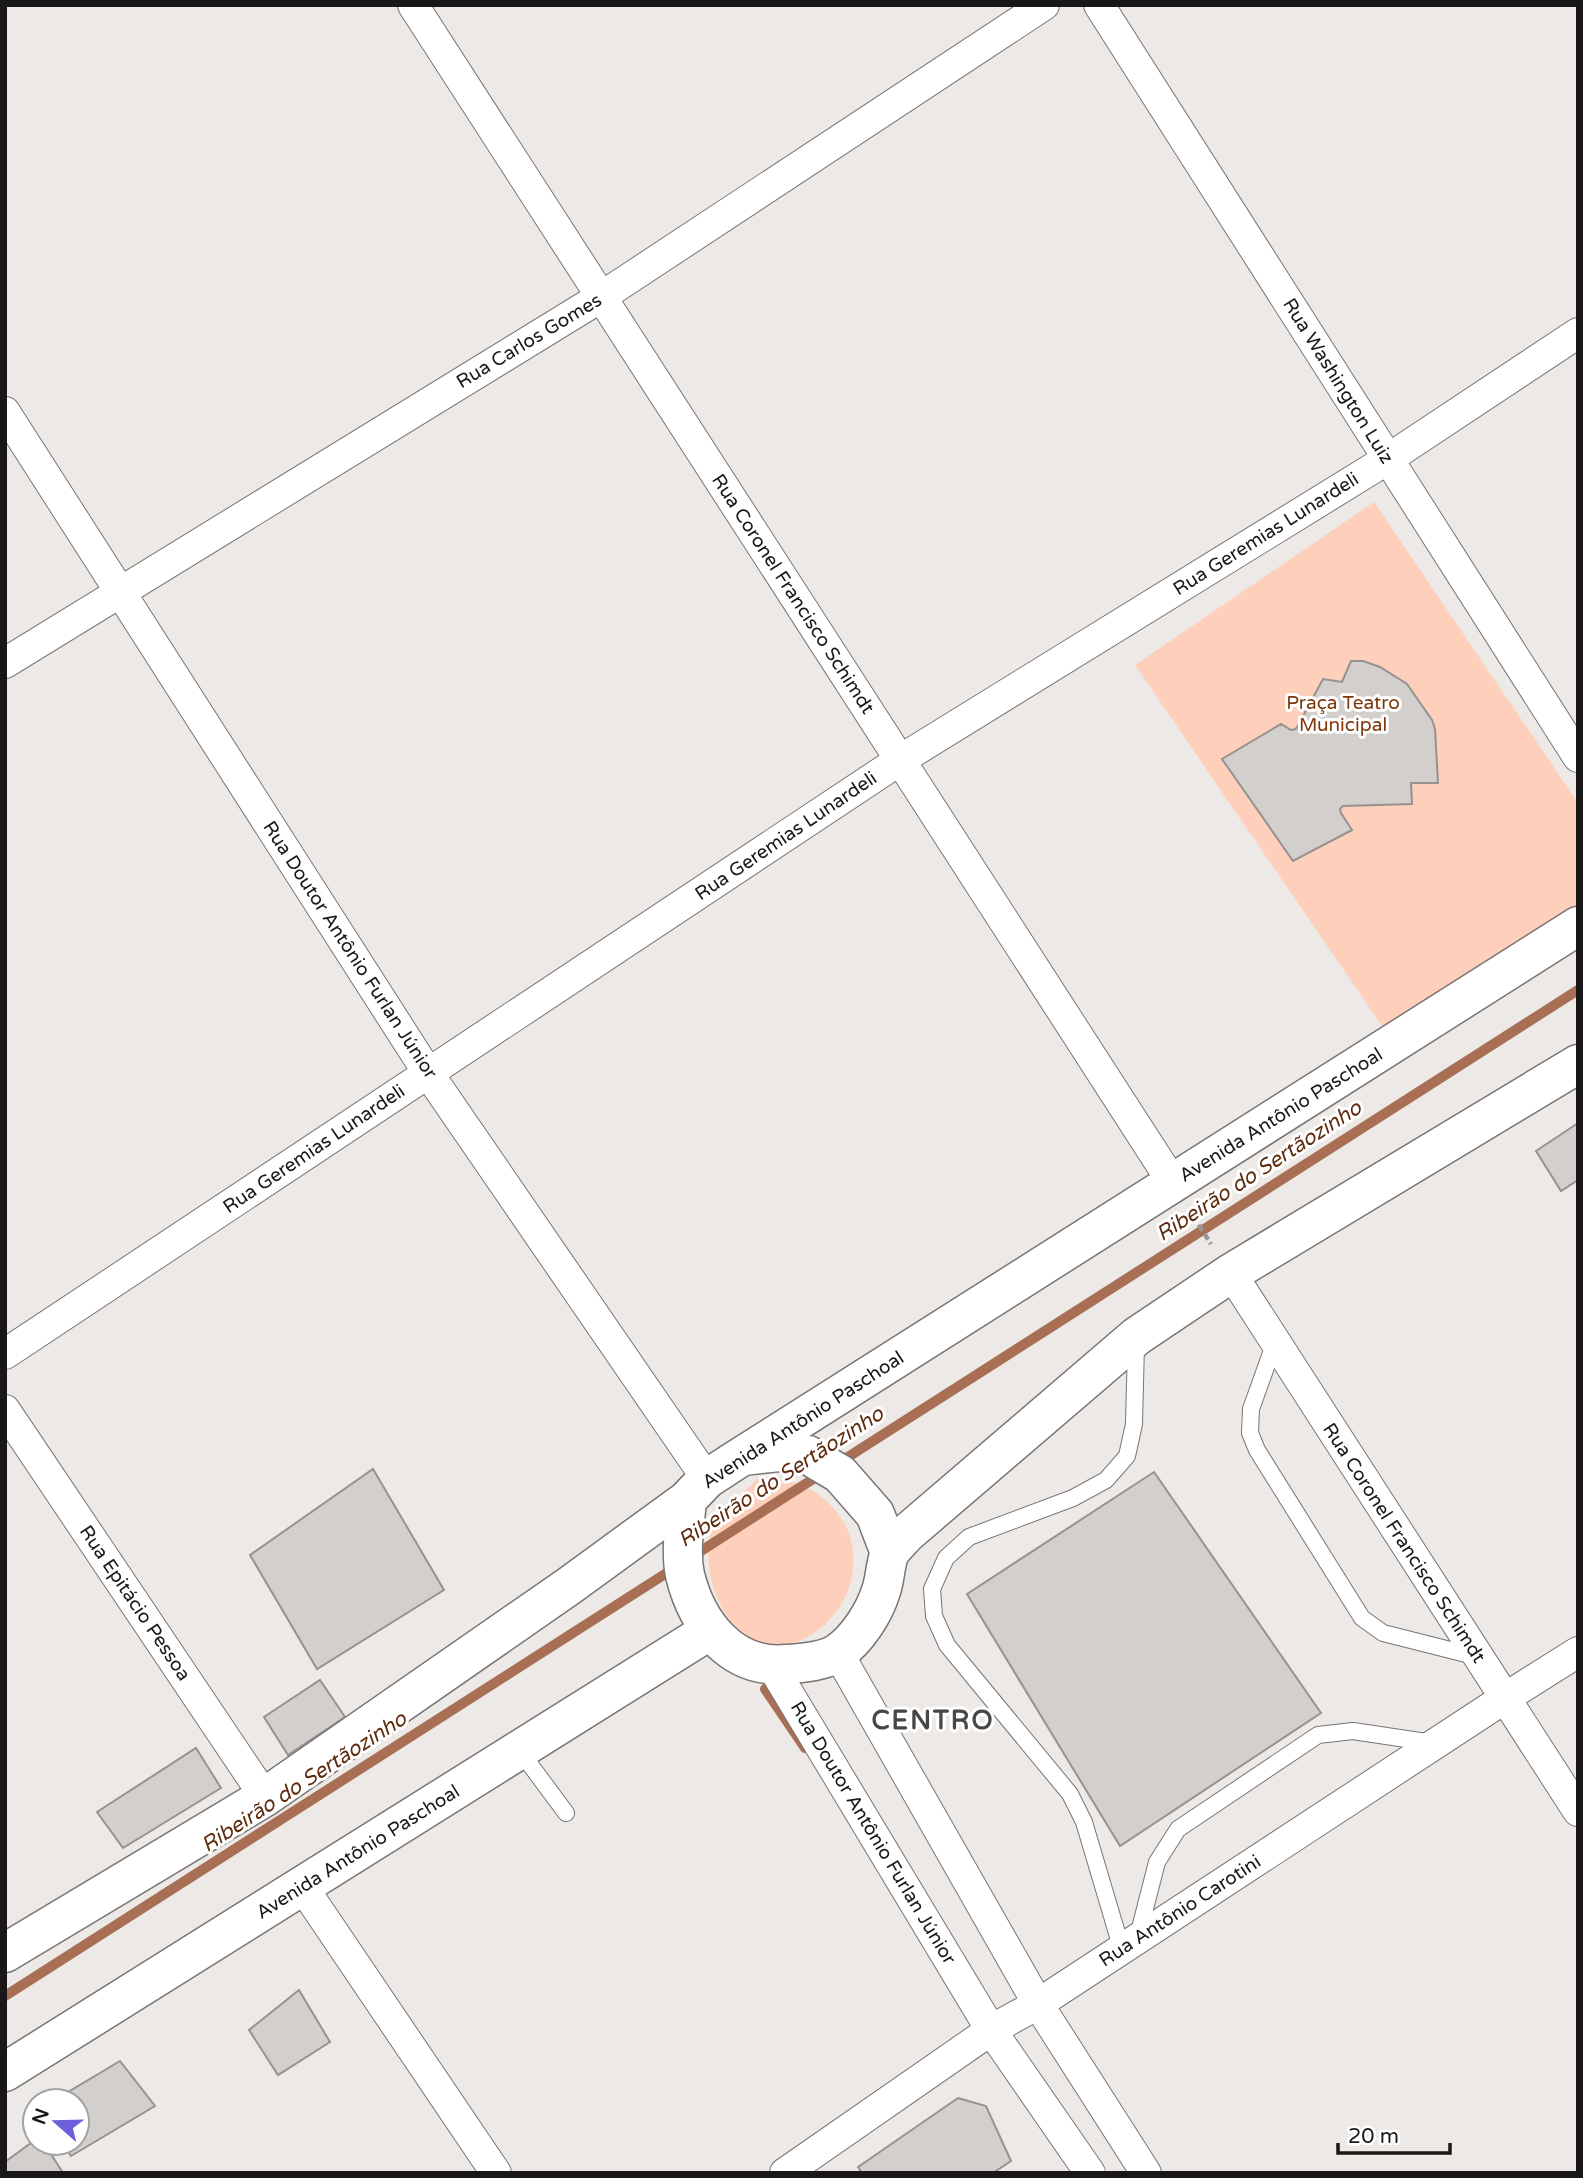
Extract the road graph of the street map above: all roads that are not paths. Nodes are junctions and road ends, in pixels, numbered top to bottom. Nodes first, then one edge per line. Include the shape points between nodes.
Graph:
1 (413, 5) edge
2 (1044, 5) edge
3 (1099, 5) edge
4 (601, 297) junction
5 (1578, 333) edge
6 (5, 412) edge
7 (1388, 459) junction
8 (121, 591) junction
9 (5, 663) edge
10 (1578, 757) edge
11 (900, 761) junction
12 (1578, 926) edge
13 (1578, 1064) edge
14 (428, 1073) junction
15 (1181, 1197) junction
16 (1222, 1261) junction
17 (1137, 1336) junction
18 (1275, 1342) junction
19 (5, 1354) edge
20 (5, 1409) edge
21 (743, 1456) junction
22 (697, 1489) junction
23 (890, 1553) junction
24 (706, 1625) junction
25 (1578, 1652) edge
26 (838, 1653) junction
27 (1478, 1657) junction
28 (772, 1666) junction
29 (1505, 1698) junction
30 (1436, 1743) junction
31 (520, 1751) junction
32 (265, 1797) junction
33 (1578, 1811) edge
34 (566, 1813) dead end
35 (302, 1886) junction
36 (1130, 1945) junction
37 (5, 1953) edge
38 (1038, 2004) junction
39 (991, 2030) junction
40 (5, 2072) edge
41 (496, 2173) edge
42 (785, 2173) edge
43 (1090, 2173) edge
44 (1146, 2173) edge

1 - 4 street, Rua Coronel Francisco Schimdt
2 - 4 street, Rua Carlos Gomes
3 - 7 street, Rua Washington Luiz
4 - 8 street, Rua Carlos Gomes
4 - 11 street, Rua Coronel Francisco Schimdt
5 - 7 street, Rua Geremias Lunardeli
6 - 8 street, Rua Doutor Antônio Furlan Júnior
7 - 10 street, Rua Washington Luiz
7 - 11 street, Rua Geremias Lunardeli
8 - 9 street, Rua Carlos Gomes
8 - 14 street, Rua Doutor Antônio Furlan Júnior
11 - 14 street, Rua Geremias Lunardeli
11 - 15 street, Rua Coronel Francisco Schimdt
12 - 15 main road, Avenida Antônio Paschoal
13 - 16 main road
14 - 19 street, Rua Geremias Lunardeli
14 - 22 street, Rua Doutor Antônio Furlan Júnior
15 - 21 main road, Avenida Antônio Paschoal
16 - 17 main road
16 - 18 street, Rua Coronel Francisco Schimdt
17 - 23 main road via 906,1534
17 - 36 lane via 1134,1424 1127,1456 1106,1480 1073,1498 969,1537 946,1558 932,1589 934,1616 947,1645 1070,1794
18 - 27 street, Rua Coronel Francisco Schimdt
18 - 27 lane via 1251,1409 1250,1433 1362,1618 1383,1633
20 - 32 street, Rua Epitácio Pessoa
21 - 22 main road, Avenida Antônio Paschoal
21 - 23 main road via 808,1455 840,1474 875,1514
22 - 24 main road via 683,1545 685,1574
22 - 32 main road, Avenida Antônio Paschoal via 569,1586
23 - 26 main road via 880,1593 864,1626
24 - 28 main road via 745,1658
24 - 31 main road, Avenida Antônio Paschoal
25 - 29 street, Rua Antônio Carotini
26 - 28 main road
26 - 38 street
27 - 29 street, Rua Coronel Francisco Schimdt
28 - 39 street, Rua Doutor Antônio Furlan Júnior
29 - 30 street, Rua Antônio Carotini
29 - 33 street, Rua Coronel Francisco Schimdt
30 - 36 street, Rua Antônio Carotini
30 - 36 lane via 1353,1731 1318,1735 1178,1829 1157,1862
31 - 34 lane
31 - 35 main road, Avenida Antônio Paschoal
32 - 37 main road, Avenida Antônio Paschoal
35 - 40 main road, Avenida Antônio Paschoal
35 - 41 street
36 - 38 street, Rua Antônio Carotini
38 - 39 street, Rua Antônio Carotini
38 - 44 street
39 - 42 street, Rua Antônio Carotini
39 - 43 street, Rua Doutor Antônio Furlan Júnior

